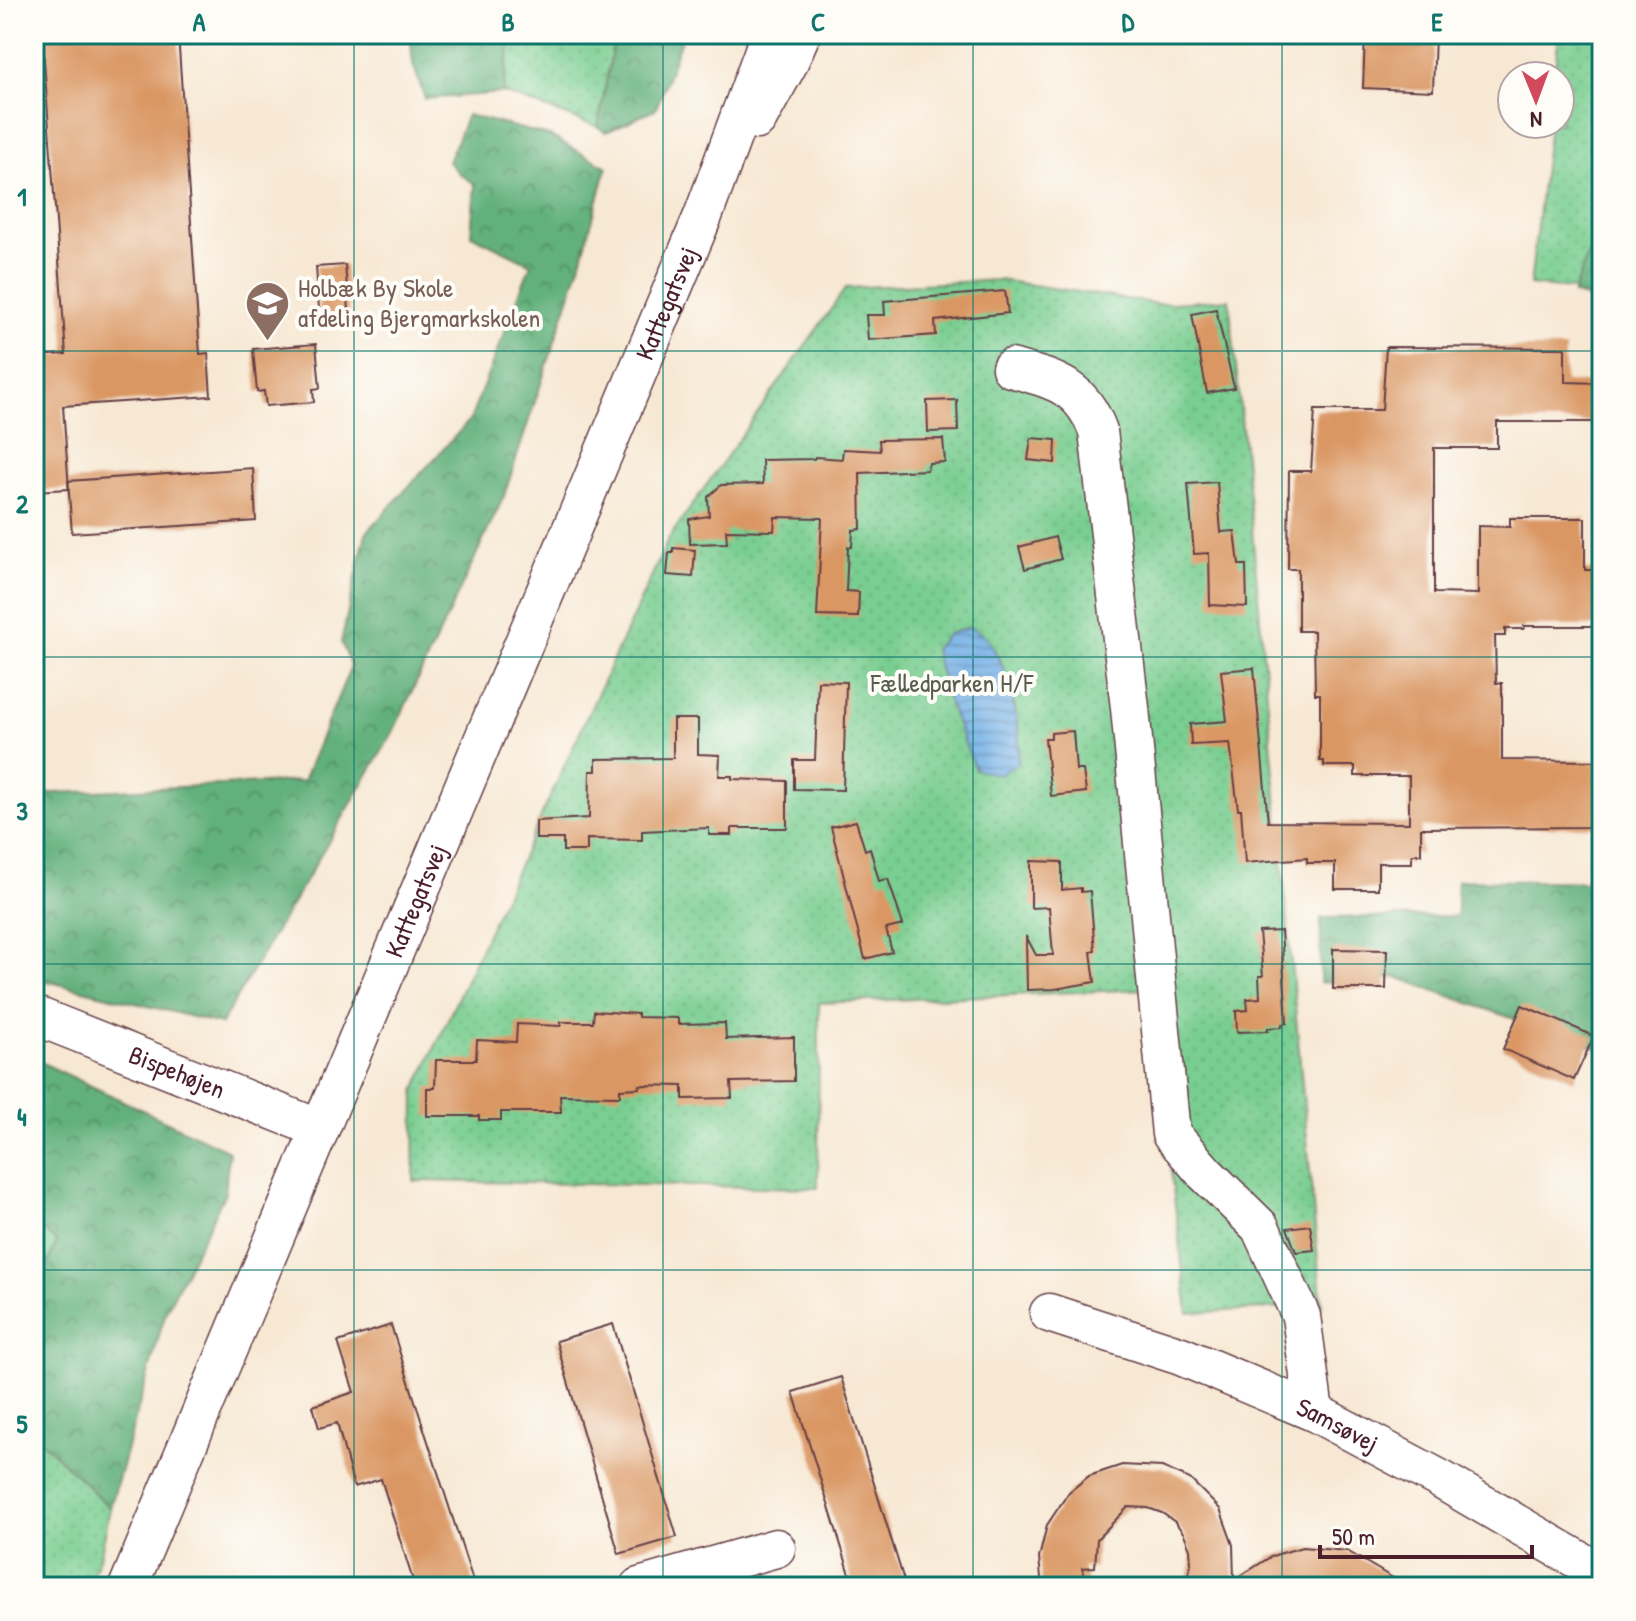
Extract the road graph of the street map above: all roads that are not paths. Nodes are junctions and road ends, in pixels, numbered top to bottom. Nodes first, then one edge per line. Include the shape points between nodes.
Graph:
1 (770, 34) edge
2 (801, 34) edge
3 (703, 216) junction
4 (1011, 368) dead end
5 (34, 1015) edge
6 (320, 1129) junction
7 (1049, 1313) dead end
8 (1314, 1412) junction
9 (776, 1548) dead end
10 (1602, 1582) edge
11 (128, 1587) edge
12 (639, 1587) edge

1 - 3 street, Kattegatsvej
2 - 3 street, Kattegatsvej
3 - 6 street, Kattegatsvej
4 - 8 street via 1071,390 1088,408 1098,431 1171,1134 1260,1227 1301,1316
5 - 6 street, Bispehøjen
6 - 11 street, Kattegatsvej
7 - 8 street, Samsøvej via 1181,1356
8 - 10 street, Samsøvej via 1587,1565
9 - 12 street

